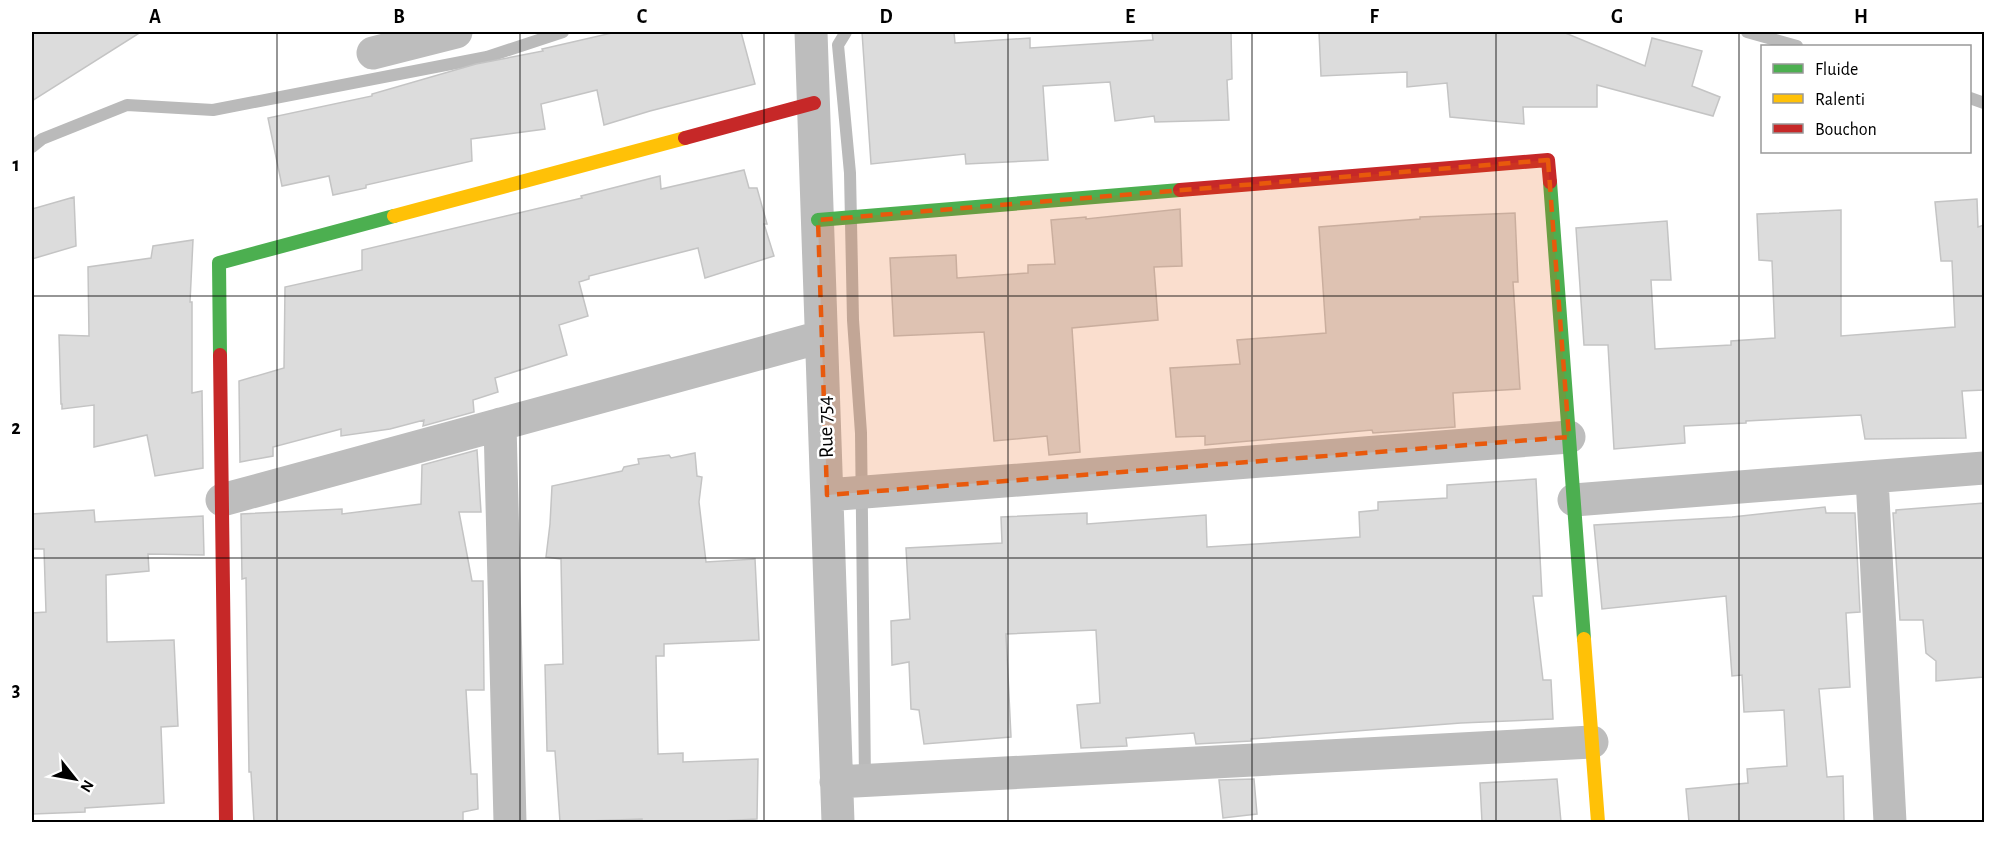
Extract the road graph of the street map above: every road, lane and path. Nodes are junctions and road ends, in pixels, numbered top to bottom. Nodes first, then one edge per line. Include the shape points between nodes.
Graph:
1 (456, 32) edge
2 (811, 32) edge
3 (373, 53) dead end
4 (814, 103) junction
5 (818, 220) junction
6 (822, 337) junction
7 (500, 424) junction
8 (1569, 437) junction
9 (1984, 468) edge
10 (1872, 478) junction
11 (827, 495) junction
12 (222, 500) junction
13 (1574, 500) junction
14 (1592, 742) junction
15 (836, 782) junction
16 (226, 822) edge
17 (510, 822) edge
18 (838, 822) edge
19 (1598, 822) edge
20 (1890, 822) edge

1 - 3 street
2 - 4 street, Rue 754
4 - 5 street, Rue 754
4 - 12 street via 219,263
5 - 6 street, Rue 754
5 - 8 street via 1548,160
6 - 7 street
6 - 11 street, Rue 754
7 - 12 street
7 - 17 street
8 - 11 street
8 - 13 street
9 - 10 street
10 - 13 street
10 - 20 street
11 - 15 street, Rue 754
12 - 16 street
13 - 14 street
14 - 15 street
14 - 19 street
15 - 18 street, Rue 754

